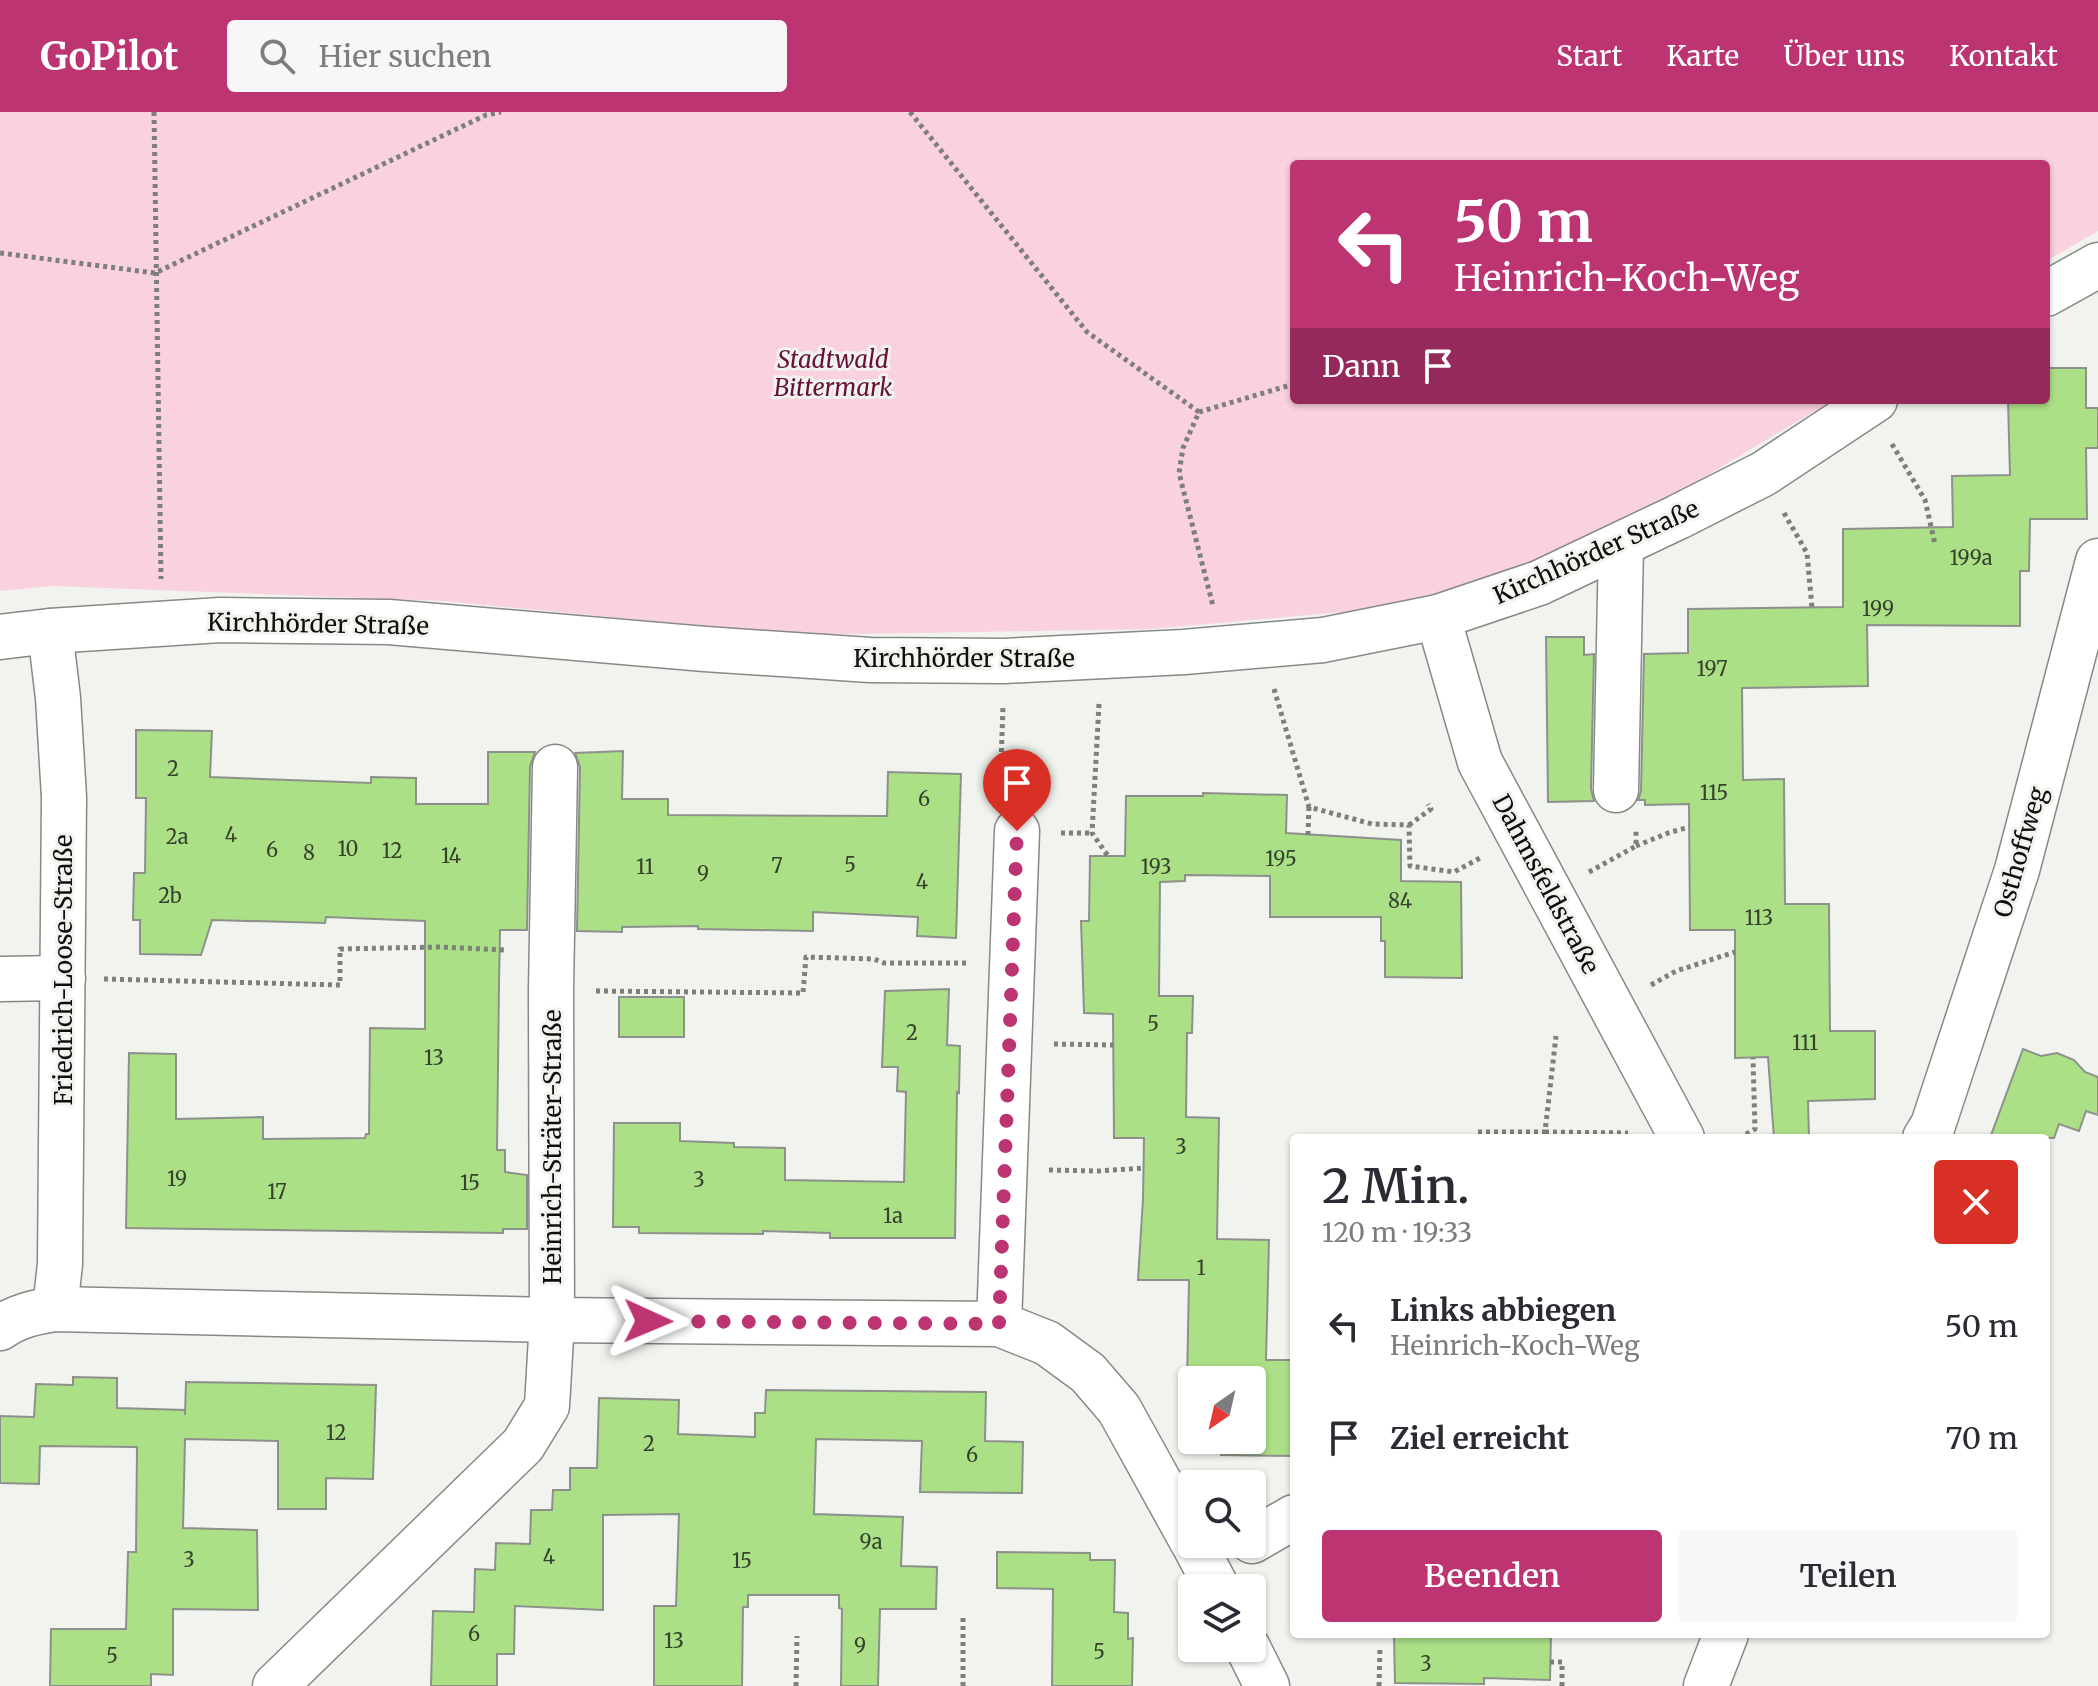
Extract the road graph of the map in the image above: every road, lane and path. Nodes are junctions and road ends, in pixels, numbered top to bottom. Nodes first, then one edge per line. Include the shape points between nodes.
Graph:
1 (154, 112) edge
2 (501, 112) edge
3 (910, 112) edge
4 (0, 253) edge
5 (2098, 265) edge
6 (155, 273) junction
7 (2050, 292) edge
8 (1290, 385) edge
9 (1869, 404) edge
10 (1199, 412) junction
11 (1892, 444) dead end
12 (1784, 512) dead end
13 (1935, 544) dead end
14 (1621, 545) junction
15 (2098, 561) edge
16 (161, 593) dead end
17 (1812, 608) dead end
18 (1214, 609) dead end
19 (1438, 617) junction
20 (50, 631) junction
21 (0, 637) edge
22 (1274, 689) dead end
23 (1003, 704) dead end
24 (1099, 704) dead end
25 (555, 767) dead end
26 (1616, 790) joint
27 (1428, 804) dead end
28 (1309, 807) junction
29 (1409, 825) junction
30 (1689, 827) dead end
31 (1017, 831) joint
32 (1308, 835) dead end
33 (1520, 836) junction
34 (1636, 846) junction
35 (1108, 856) dead end
36 (1551, 893) junction
37 (1735, 952) dead end
38 (1012, 963) junction
39 (552, 971) junction
40 (63, 978) junction
41 (0, 979) edge
42 (1612, 1008) junction
43 (1556, 1036) dead end
44 (1009, 1043) junction
45 (1113, 1045) dead end
46 (1753, 1058) dead end
47 (1545, 1132) junction
48 (1476, 1134) edge
49 (1582, 1134) edge
50 (1680, 1134) edge
51 (1746, 1134) edge
52 (1927, 1134) edge
53 (1004, 1168) junction
54 (1145, 1168) dead end
55 (55, 1309) junction
56 (552, 1320) junction
57 (999, 1324) junction
58 (0, 1328) edge
59 (1290, 1519) edge
60 (1266, 1533) edge
61 (1202, 1560) edge
62 (963, 1618) dead end
63 (797, 1636) dead end
64 (1724, 1638) edge
65 (1380, 1647) dead end
66 (1255, 1662) edge
67 (1550, 1662) dead end
68 (275, 1686) edge
69 (796, 1686) edge
70 (963, 1686) edge
71 (1267, 1686) edge
72 (1379, 1686) edge
73 (1562, 1686) edge
74 (1706, 1686) edge

1 - 6 path
2 - 6 path
3 - 10 path via 1087,332
4 - 6 path
5 - 7 street
6 - 16 path
8 - 10 path
9 - 14 street, Kirchhörder Straße via 1763,474
10 - 18 path via 1179,473
11 - 13 path via 1925,500
12 - 17 path via 1807,553
14 - 19 street, Kirchhörder Straße via 1539,583
14 - 26 street
15 - 52 street, Osthoffweg via 2017,870
19 - 20 street, Kirchhörder Straße via 1323,640 1004,661 870,660 389,622 220,620
19 - 33 street, Dahmsfeldstraße via 1480,762
20 - 21 street, Kirchhörder Straße
20 - 40 street, Friedrich-Loose-Straße via 64,797
22 - 28 path
23 - 31 path via 998,831
24 - 35 path via 1092,833
25 - 39 street
26 - 34 path via 1635,823
27 - 29 path via 1431,809
28 - 29 path via 1372,824
28 - 32 path
29 - 33 path via 1410,866 1454,872
30 - 34 path
31 - 38 street
33 - 36 street, Dahmsfeldstraße
34 - 36 path
36 - 42 street, Dahmsfeldstraße
37 - 42 path via 1676,971
38 - 39 path, Heinrich-Sträter-Straße via 806,957 803,993
38 - 44 street
39 - 40 path via 439,947 340,949 340,985
39 - 56 street, Heinrich-Sträter-Straße
40 - 41 street
40 - 55 street, Friedrich-Loose-Straße
42 - 50 street, Dahmsfeldstraße
43 - 47 path
44 - 45 path
44 - 53 street
46 - 51 path via 1755,1129
47 - 48 path
47 - 49 path
53 - 54 path
53 - 57 street
55 - 56 street, Heinrich-Sträter-Straße
55 - 58 street, Heinrich-Sträter-Straße
56 - 57 street, Heinrich-Sträter-Straße
56 - 68 street via 547,1406 523,1445
57 - 61 street, Heinrich-Sträter-Straße via 1047,1343 1088,1373 1119,1409
59 - 60 street
62 - 70 path
63 - 69 path
64 - 74 street
65 - 72 path
66 - 71 street
67 - 73 path via 1562,1662

